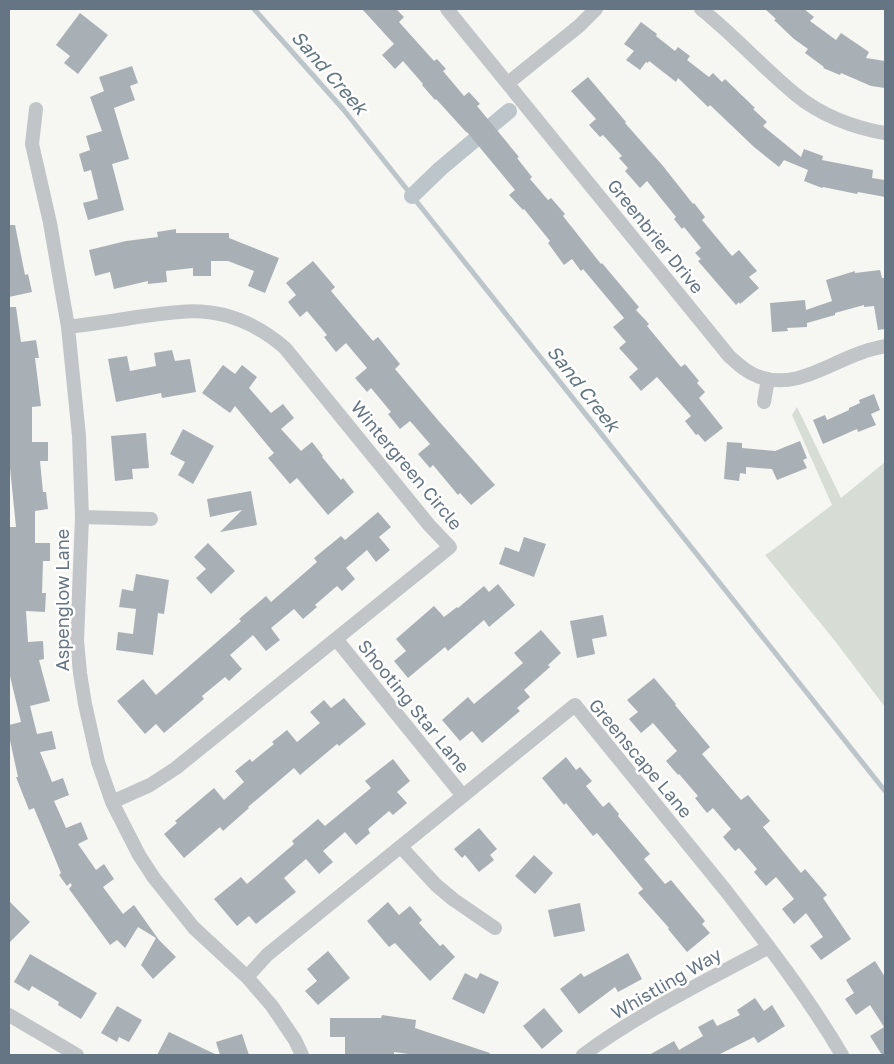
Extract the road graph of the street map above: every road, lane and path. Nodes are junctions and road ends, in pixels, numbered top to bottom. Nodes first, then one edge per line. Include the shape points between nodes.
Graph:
1 (447, 9) edge
2 (596, 9) edge
3 (701, 9) edge
4 (508, 83) junction
5 (36, 109) dead end
6 (885, 133) edge
7 (68, 327) junction
8 (885, 346) edge
9 (768, 379) junction
10 (764, 402) dead end
11 (82, 517) junction
12 (151, 519) dead end
13 (336, 639) junction
14 (463, 796) junction
15 (112, 802) junction
16 (401, 847) junction
17 (495, 928) dead end
18 (769, 947) junction
19 (247, 977) junction
20 (9, 1015) edge
21 (77, 1055) edge
22 (302, 1055) edge
23 (583, 1055) edge
24 (842, 1055) edge

1 - 4 street, Greenbrier Drive
2 - 4 street
3 - 6 street via 808,104 832,117
4 - 9 street, Greenbrier Drive via 730,356 744,370
5 - 7 street, Aspenglow Lane via 32,144
7 - 11 street, Aspenglow Lane via 79,436
7 - 13 street, Wintergreen Circle via 180,312 220,314 271,336 302,366 450,547
8 - 9 street, Greenbrier Drive via 800,378 785,381
9 - 10 street
11 - 12 street
11 - 15 street, Aspenglow Lane via 77,641 80,674 98,762
13 - 14 street, Shooting Star Lane
13 - 15 street, Wintergreen Circle via 176,768 150,785
14 - 16 street, Greenscape Lane
14 - 18 street, Greenscape Lane via 575,705
15 - 19 street, Aspenglow Lane via 154,878 194,928
16 - 17 street via 436,885
16 - 19 street, Greenscape Lane via 267,956
18 - 23 street, Whistling Way via 651,1010
18 - 24 street, Greenscape Lane
19 - 22 street, Aspenglow Lane via 272,1006
20 - 21 street

